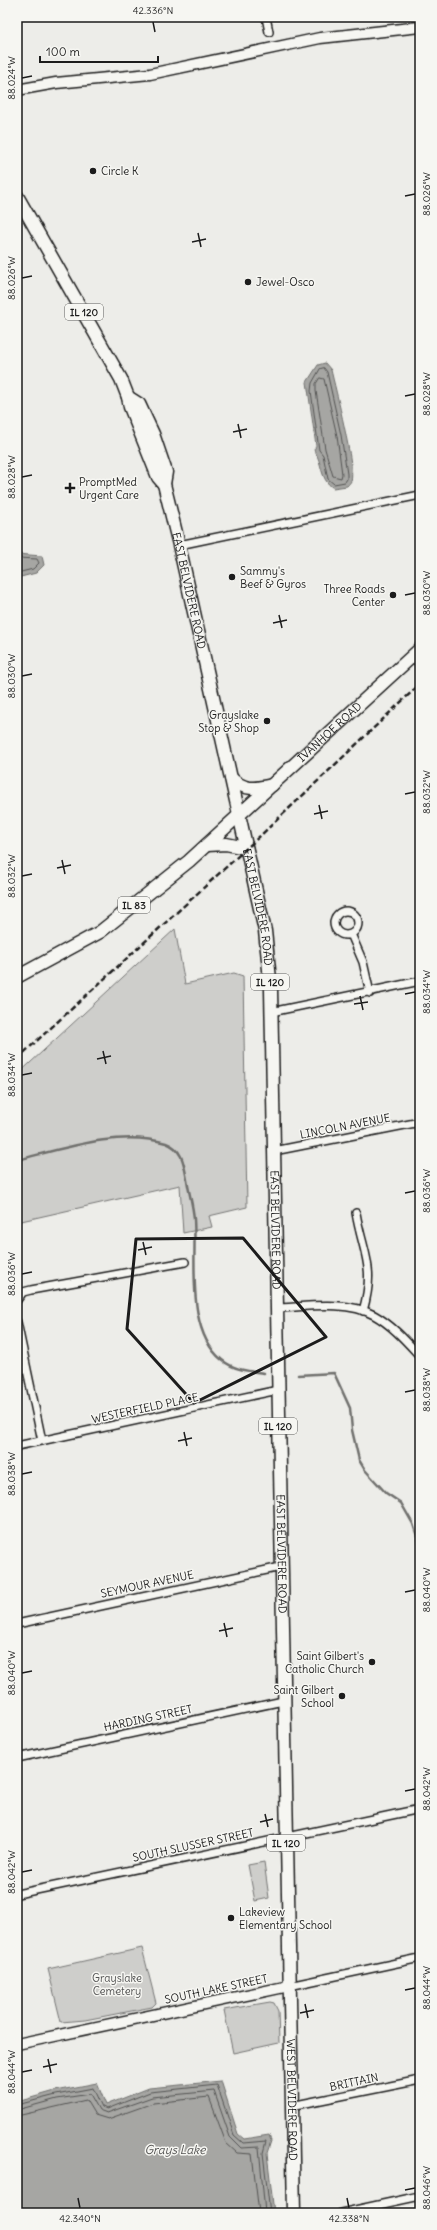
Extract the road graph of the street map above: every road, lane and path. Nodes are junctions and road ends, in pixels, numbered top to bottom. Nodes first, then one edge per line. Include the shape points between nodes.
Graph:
1 (266, 17) edge
2 (420, 27) edge
3 (269, 32) dead end
4 (17, 90) edge
5 (17, 196) edge
6 (420, 495) edge
7 (179, 545) junction
8 (420, 649) edge
9 (231, 778) junction
10 (273, 784) junction
11 (239, 815) junction
12 (207, 845) junction
13 (246, 848) junction
14 (351, 934) dead end
15 (17, 978) edge
16 (420, 982) edge
17 (370, 993) junction
18 (271, 1012) junction
19 (420, 1122) edge
20 (274, 1151) junction
21 (356, 1213) dead end
22 (185, 1262) dead end
23 (18, 1299) edge
24 (276, 1308) junction
25 (363, 1311) junction
26 (17, 1322) edge
27 (420, 1356) edge
28 (278, 1390) junction
29 (42, 1441) junction
30 (17, 1446) edge
31 (281, 1567) junction
32 (17, 1624) edge
33 (284, 1701) junction
34 (17, 1758) edge
35 (420, 1809) edge
36 (286, 1837) junction
37 (17, 1894) edge
38 (420, 1958) edge
39 (289, 1986) junction
40 (17, 2044) edge
41 (420, 2080) edge
42 (292, 2106) junction
43 (420, 2196) edge
44 (364, 2211) edge
45 (294, 2213) edge
46 (341, 2213) edge

1 - 3 street
2 - 4 main road via 320,38 150,74 56,83
5 - 7 main road, EAST BELVIDERE ROAD / IL 120 via 108,355 128,397 158,477 164,484
6 - 7 street
7 - 9 main road, EAST BELVIDERE ROAD / IL 120
8 - 10 main road, IVANHOE ROAD / IL 83
9 - 10 main road via 245,788 252,789
9 - 11 main road, EAST BELVIDERE ROAD / IL 120
10 - 11 main road, IVANHOE ROAD / IL 83
11 - 12 main road, IL 83
11 - 13 main road, EAST BELVIDERE ROAD / IL 120
12 - 13 main road via 226,844
12 - 15 main road, IL 83 via 100,932
13 - 18 main road, EAST BELVIDERE ROAD / IL 120 via 265,931
14 - 17 street via 363,962
16 - 17 street
17 - 18 street
18 - 20 main road, EAST BELVIDERE ROAD / IL 120
19 - 20 street, LINCOLN AVENUE
20 - 24 main road, EAST BELVIDERE ROAD / IL 120
21 - 25 street via 369,1265 368,1290
22 - 23 street via 31,1290 23,1292
24 - 25 street via 328,1306
24 - 28 main road, EAST BELVIDERE ROAD / IL 120
25 - 27 street via 387,1323
26 - 29 street
28 - 29 street, WESTERFIELD PLACE
28 - 31 main road, EAST BELVIDERE ROAD / IL 120
29 - 30 street, WESTERFIELD PLACE
31 - 32 street, SEYMOUR AVENUE
31 - 33 main road, EAST BELVIDERE ROAD / IL 120
33 - 34 street, HARDING STREET
33 - 36 main road, EAST BELVIDERE ROAD / IL 120
35 - 36 street, SOUTH SLUSSER STREET
36 - 37 street, SOUTH SLUSSER STREET
36 - 39 main road, EAST BELVIDERE ROAD / IL 120
38 - 39 street, SOUTH LAKE STREET
39 - 40 main road, SOUTH LAKE STREET
39 - 42 main road, WEST BELVIDERE ROAD / IL 120
41 - 42 street, BRITTAIN
42 - 45 main road, WEST BELVIDERE ROAD / IL 120
43 - 44 street
44 - 46 street

